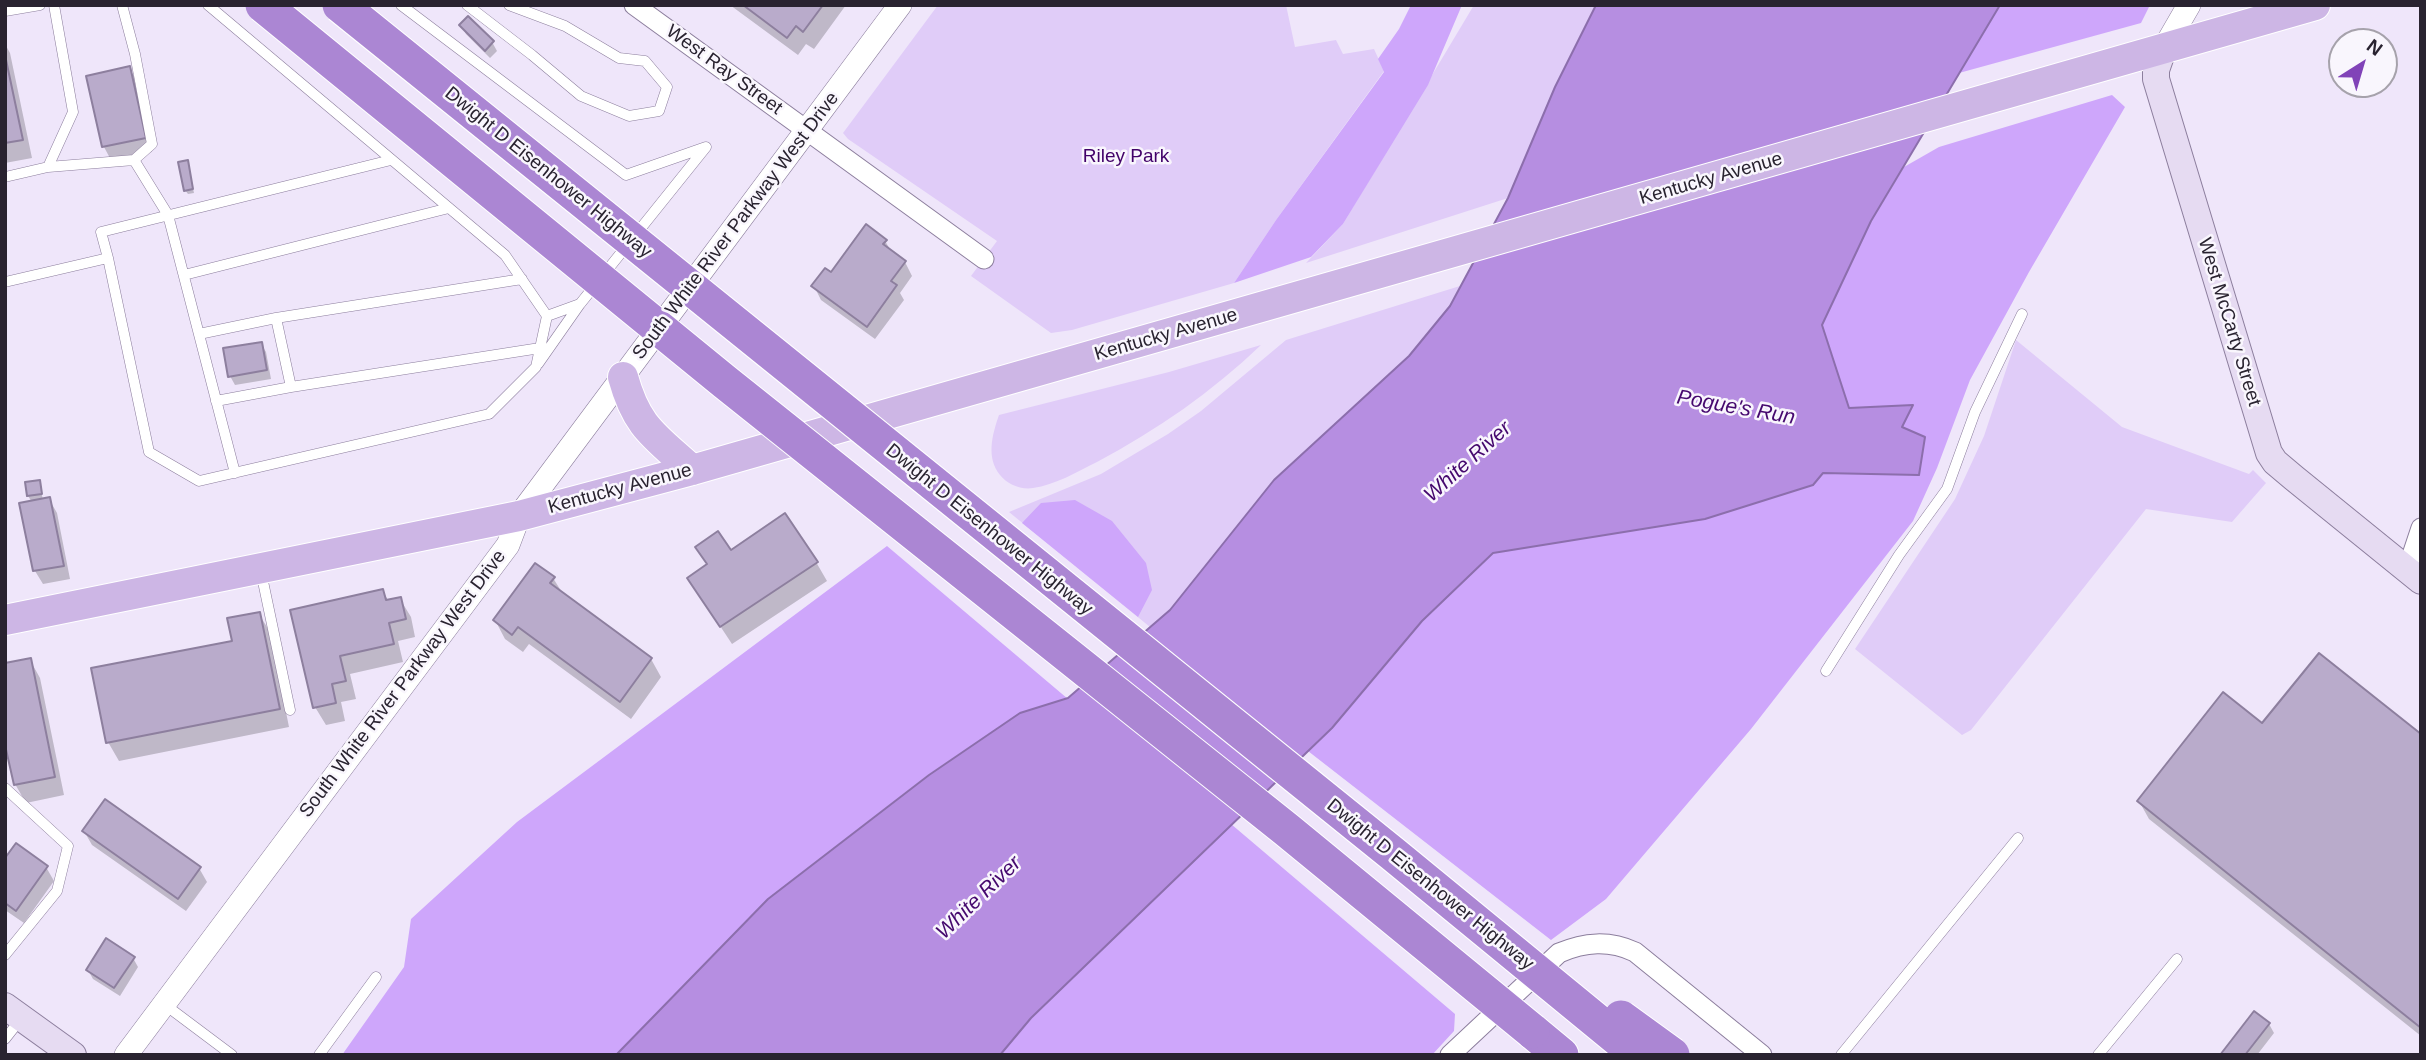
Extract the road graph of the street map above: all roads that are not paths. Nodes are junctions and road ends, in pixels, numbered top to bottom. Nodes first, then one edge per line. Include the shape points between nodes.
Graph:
1 (40, 5) edge
2 (54, 5) edge
3 (122, 5) edge
4 (208, 5) edge
5 (263, 5) edge
6 (340, 5) edge
7 (401, 5) edge
8 (467, 5) edge
9 (509, 5) edge
10 (634, 5) edge
11 (900, 5) edge
12 (2189, 5) edge
13 (2305, 6) edge
14 (5, 11) edge
15 (2163, 50) junction
16 (807, 130) junction
17 (134, 160) junction
18 (391, 160) junction
19 (48, 167) junction
20 (5, 177) edge
21 (449, 208) junction
22 (168, 215) junction
23 (108, 258) junction
24 (984, 259) dead end
25 (184, 275) junction
26 (522, 279) junction
27 (5, 282) edge
28 (580, 304) junction
29 (2022, 314) dead end
30 (547, 316) junction
31 (276, 318) junction
32 (199, 334) junction
33 (540, 348) junction
34 (536, 367) junction
35 (623, 377) junction
36 (292, 387) junction
37 (216, 401) junction
38 (692, 470) junction
39 (235, 473) junction
40 (519, 516) junction
41 (2421, 528) edge
42 (260, 568) junction
43 (2414, 576) edge
44 (5, 620) edge
45 (1826, 671) dead end
46 (290, 710) dead end
47 (5, 788) edge
48 (2018, 838) dead end
49 (1393, 854) junction
50 (5, 955) edge
51 (2176, 959) dead end
52 (376, 977) dead end
53 (164, 1004) junction
54 (11, 1021) edge
55 (1541, 1043) edge
56 (73, 1055) edge
57 (126, 1055) edge
58 (232, 1055) edge
59 (319, 1055) edge
60 (1450, 1055) edge
61 (1561, 1055) edge
62 (1638, 1055) edge
63 (1672, 1055) edge
64 (1762, 1055) edge
65 (1841, 1055) edge
66 (2098, 1055) edge

1 - 14 lane
2 - 19 lane via 73,112
3 - 17 lane via 152,144
4 - 18 lane
5 - 55 highway, bridge via 1265,813
6 - 49 highway, Dwight D Eisenhower Highway, bridge
7 - 28 lane via 626,175 706,147
8 - 9 lane via 581,96 629,116 659,111 667,87 645,61 619,58 565,26
10 - 16 street, West Ray Street
11 - 16 street, South White River Parkway West Drive
12 - 15 street, West McCarty Street
13 - 15 main road, Kentucky Avenue
15 - 38 main road, Kentucky Avenue
15 - 43 main road, West McCarty Street via 2156,79 2269,453
16 - 24 street, West Ray Street
16 - 35 street, South White River Parkway West Drive
17 - 19 lane
17 - 22 lane
18 - 21 lane
18 - 22 lane
19 - 20 lane
21 - 25 lane
21 - 26 lane via 505,255
22 - 23 lane via 101,232
22 - 25 lane
23 - 27 lane
23 - 39 lane via 149,452 199,481
25 - 32 lane
26 - 30 lane
26 - 31 lane
28 - 30 lane
28 - 34 lane
29 - 45 lane via 1975,412 1947,489
30 - 33 lane
31 - 32 lane
31 - 36 lane
32 - 37 lane
33 - 34 lane
33 - 36 lane
34 - 39 lane via 489,414
35 - 38 main road via 640,421
35 - 40 street, South White River Parkway West Drive
36 - 37 lane
37 - 39 lane
38 - 40 main road, Kentucky Avenue
40 - 42 main road, Kentucky Avenue
40 - 53 street, South White River Parkway West Drive via 508,545
41 - 43 street
42 - 44 main road, Kentucky Avenue
42 - 46 lane
47 - 50 lane via 68,846 57,891
48 - 65 lane
49 - 62 highway, Dwight D Eisenhower Highway, bridge
49 - 63 highway, bridge
51 - 66 lane
52 - 59 lane
53 - 57 street, South White River Parkway West Drive
53 - 58 lane
54 - 56 main road
55 - 61 highway
60 - 64 street via 1559,953 1598,943 1635,952

